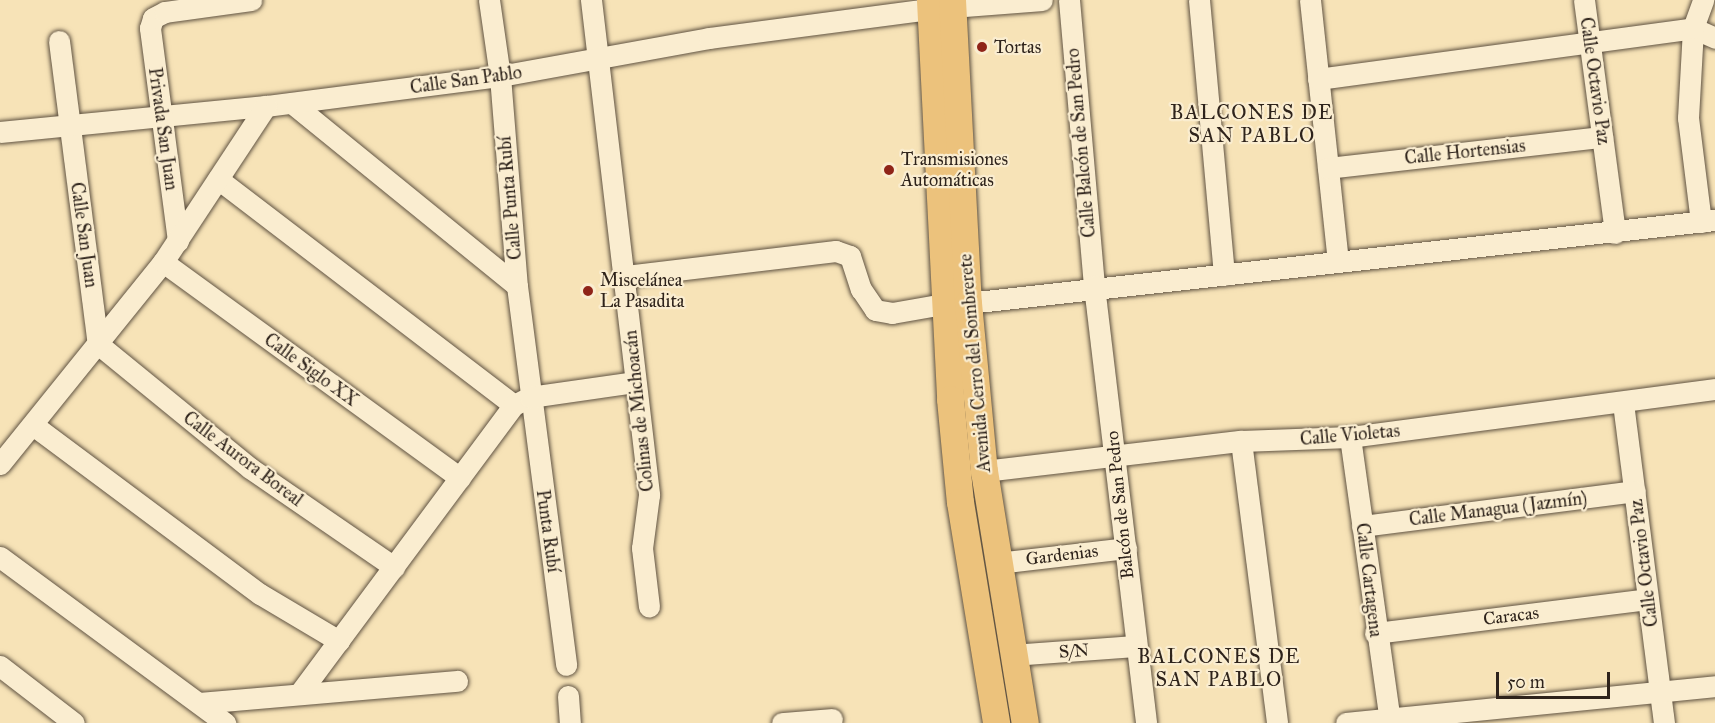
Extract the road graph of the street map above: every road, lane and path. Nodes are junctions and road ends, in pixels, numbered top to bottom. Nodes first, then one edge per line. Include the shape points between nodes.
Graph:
1 (251, 0) edge
2 (489, 0) edge
3 (591, 0) edge
4 (1042, 0) edge
5 (1069, 0) edge
6 (1199, 0) edge
7 (1310, 0) edge
8 (1584, 0) edge
9 (1703, 0) edge
10 (941, 4) edge
11 (1693, 28) junction
12 (1715, 38) edge
13 (59, 41) dead end
14 (1589, 43) junction
15 (600, 60) junction
16 (500, 76) junction
17 (1318, 79) junction
18 (292, 103) junction
19 (266, 106) junction
20 (160, 116) junction
21 (69, 126) junction
22 (0, 132) edge
23 (1602, 137) junction
24 (1328, 168) junction
25 (218, 179) junction
26 (1708, 221) edge
27 (1615, 233) junction
28 (178, 241) junction
29 (1338, 261) junction
30 (162, 262) junction
31 (1224, 275) junction
32 (626, 276) junction
33 (517, 286) junction
34 (1094, 286) junction
35 (956, 303) junction
36 (98, 344) junction
37 (634, 382) junction
38 (1715, 389) edge
39 (522, 401) junction
40 (1623, 403) junction
41 (33, 425) junction
42 (1350, 437) junction
43 (1240, 441) junction
44 (1115, 458) junction
45 (0, 464) edge
46 (984, 471) junction
47 (460, 478) junction
48 (1635, 491) junction
49 (1362, 526) junction
50 (1126, 548) junction
51 (0, 557) edge
52 (997, 563) junction
53 (394, 567) junction
54 (1647, 599) junction
55 (649, 607) dead end
56 (1005, 610) junction
57 (978, 614) junction
58 (1375, 633) junction
59 (339, 641) junction
60 (1135, 646) junction
61 (1012, 655) junction
62 (566, 664) dead end
63 (0, 666) edge
64 (457, 681) dead end
65 (1715, 686) edge
66 (1660, 692) junction
67 (299, 694) junction
68 (568, 696) dead end
69 (199, 703) junction
70 (1390, 721) edge
71 (835, 722) edge
72 (74, 723) edge
73 (225, 723) edge
74 (570, 723) edge
75 (782, 723) edge
76 (996, 723) edge
77 (1025, 723) edge
78 (1146, 723) edge
79 (1277, 723) edge
80 (1346, 723) edge
81 (1664, 723) edge

1 - 20 street, Privada San Juan via 165,12 153,18 150,28
2 - 16 street, Calle Punta Rubí
3 - 15 street, Colinas de Michoacán
4 - 10 street, Calle San Pablo
5 - 34 street, Calle Balcón de San Pedro
6 - 31 street
7 - 17 street
8 - 14 street, Calle Octavio Paz
9 - 11 street
10 - 15 street, Calle San Pablo via 709,38
10 - 35 main road, Avenida Cerro del Sombrerete
11 - 12 street
11 - 14 street
11 - 26 street via 1688,118
13 - 21 street
14 - 17 street
14 - 23 street, Calle Octavio Paz
15 - 16 street, Calle San Pablo
15 - 32 street, Colinas de Michoacán
16 - 18 street, Calle San Pablo
16 - 33 street, Calle Punta Rubí
17 - 24 street
18 - 19 street, Calle San Pablo
18 - 33 street
19 - 20 street, Calle San Pablo
19 - 25 street
20 - 21 street, Calle San Pablo
20 - 28 street, Privada San Juan
21 - 22 street, Calle San Pablo
21 - 36 street, Calle San Juan
23 - 24 street, Calle Hortensias
23 - 27 street, Calle Octavio Paz
24 - 29 street
25 - 28 street
25 - 39 street
26 - 27 street
27 - 29 street
28 - 30 street
29 - 31 street
30 - 36 street
30 - 47 street, Calle Siglo XX
31 - 34 street
32 - 35 street via 836,251 850,256 861,289 875,310 892,313
32 - 37 street, Colinas de Michoacán
33 - 39 street, Calle Punta Rubí
34 - 35 street
34 - 44 street, Balcón de San Pedro
35 - 46 main road, Avenida Cerro del Sombrerete
35 - 57 main road, Avenida Cerro del Sombrerete via 960,502
36 - 41 street
36 - 53 street, Calle Aurora Boreal via 250,468
37 - 39 street
37 - 55 street, Colinas de Michoacán via 649,495 642,548
38 - 40 street, Calle Violetas
39 - 47 street
39 - 62 street, Punta Rubí
40 - 42 street, Calle Violetas
40 - 48 street, Calle Octavio Paz
41 - 45 street
41 - 59 street via 260,594
42 - 43 street, Calle Violetas
42 - 49 street, Calle Cartagena
43 - 44 street, Calle Violetas
43 - 79 street
44 - 46 street, Calle Violetas
44 - 50 street, Balcón de San Pedro
46 - 52 main road, Avenida Cerro del Sombrerete
47 - 53 street
48 - 49 street, Calle Managua (Jazmín)
48 - 54 street, Calle Octavio Paz
49 - 58 street, Calle Cartagena
50 - 52 street, Gardenias
50 - 60 street, Balcón de San Pedro
51 - 69 street
52 - 56 main road, Avenida Cerro del Sombrerete
53 - 59 street
54 - 58 street, Caracas
54 - 66 street, Calle Octavio Paz
56 - 57 street
56 - 61 main road, Avenida Cerro del Sombrerete
57 - 76 main road, Avenida Cerro del Sombrerete
58 - 70 street, Calle Cartagena
59 - 67 street
60 - 61 street, S/N
60 - 78 street, Balcón de San Pedro
61 - 77 main road, Avenida Cerro del Sombrerete
63 - 72 street
64 - 67 street
65 - 66 street
66 - 70 street
66 - 81 street, Calle Octavio Paz
67 - 69 street
68 - 74 street
69 - 73 street
70 - 80 street
71 - 75 street

